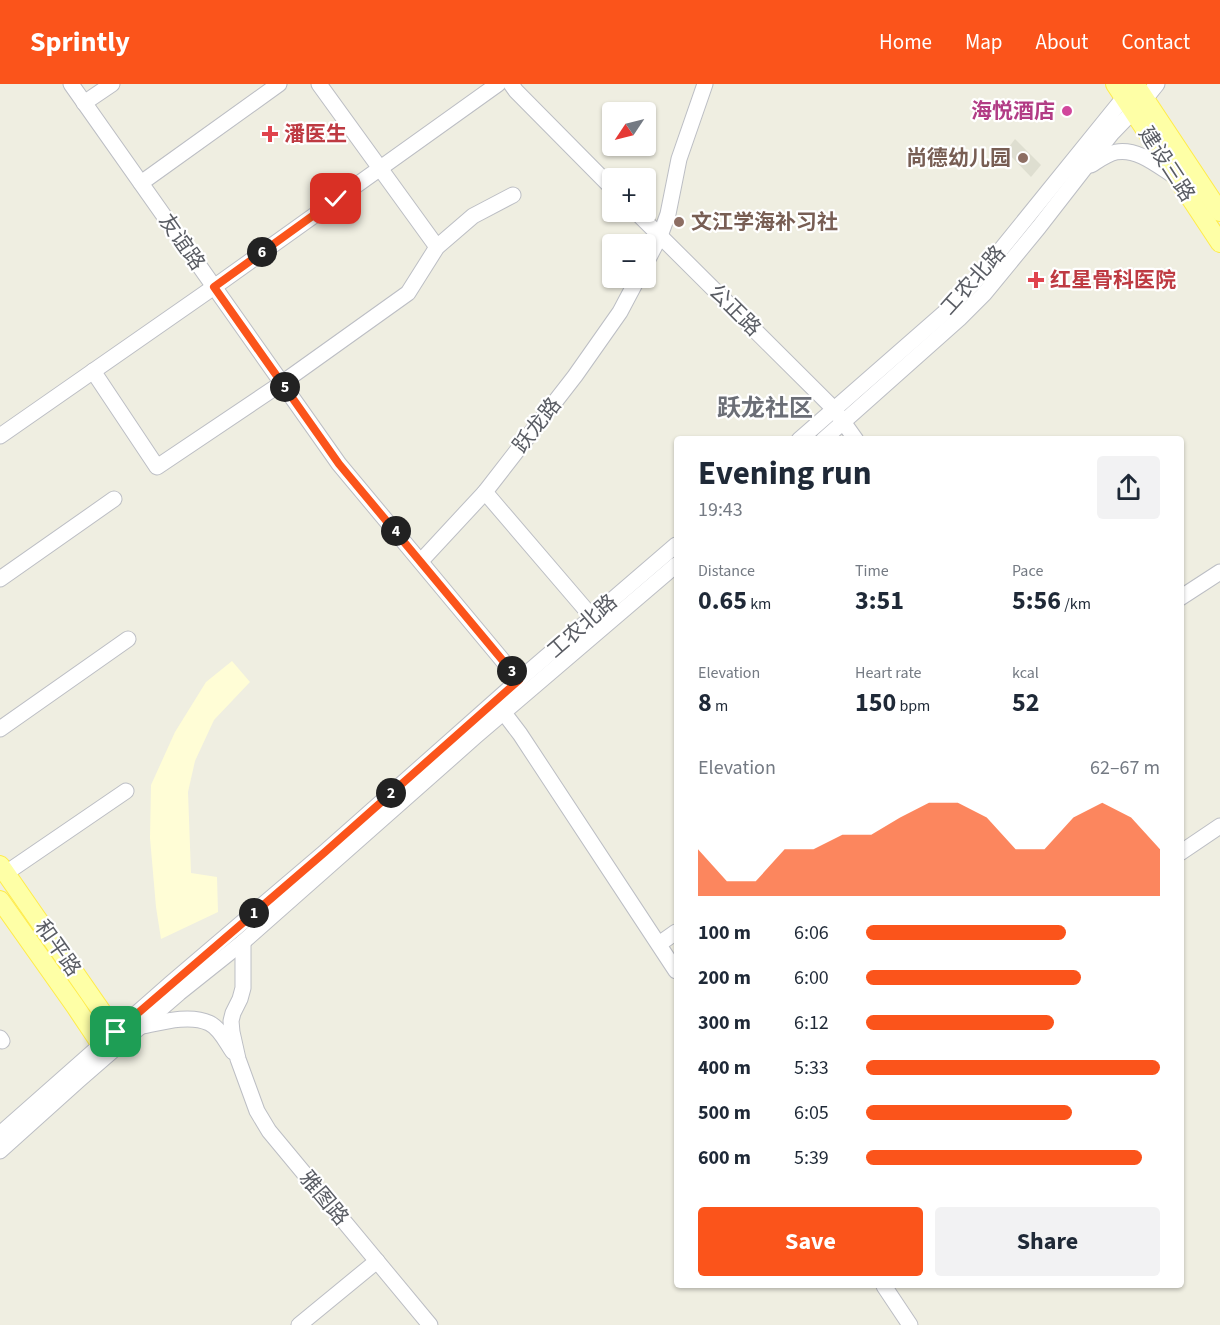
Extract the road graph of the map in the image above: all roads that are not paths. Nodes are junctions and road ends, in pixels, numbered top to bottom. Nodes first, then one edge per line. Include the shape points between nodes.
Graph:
1 (71, 84) edge
2 (112, 84) edge
3 (279, 84) edge
4 (319, 84) edge
5 (498, 84) edge
6 (511, 84) edge
7 (705, 84) edge
8 (1157, 84) edge
9 (1130, 95) edge
10 (84, 103) junction
11 (380, 168) junction
12 (1080, 172) junction
13 (1183, 172) junction
14 (602, 178) edge
15 (141, 183) junction
16 (513, 195) dead end
17 (1220, 212) edge
18 (646, 222) edge
19 (660, 236) junction
20 (1220, 243) edge
21 (656, 244) edge
22 (437, 247) junction
23 (214, 287) junction
24 (633, 288) edge
25 (93, 371) junction
26 (282, 383) junction
27 (838, 416) junction
28 (0, 436) edge
29 (806, 436) edge
30 (826, 436) edge
31 (853, 436) edge
32 (485, 492) junction
33 (114, 499) dead end
34 (674, 547) edge
35 (421, 561) junction
36 (674, 567) edge
37 (1220, 572) edge
38 (0, 579) edge
39 (1184, 595) edge
40 (592, 617) junction
41 (128, 639) dead end
42 (519, 680) junction
43 (504, 713) junction
44 (0, 729) edge
45 (126, 790) dead end
46 (1220, 826) edge
47 (1184, 850) edge
48 (3, 869) edge
49 (0, 900) edge
50 (674, 933) edge
51 (243, 942) junction
52 (659, 944) junction
53 (674, 968) edge
54 (141, 1027) junction
55 (116, 1032) junction
56 (100, 1045) junction
57 (238, 1059) junction
58 (0, 1134) edge
59 (0, 1151) edge
60 (377, 1261) junction
61 (885, 1288) edge
62 (299, 1325) edge
63 (430, 1325) edge
64 (910, 1325) edge

1 - 10 street, 友谊路
2 - 10 street
3 - 15 street
4 - 11 street
5 - 11 street
6 - 14 street
7 - 19 street via 679,159
8 - 9 street
9 - 12 street, 工农北路 via 1112,133
9 - 13 main road, 建设三路
9 - 27 street, 工农北路 via 973,284
10 - 15 street, 友谊路
11 - 22 street
11 - 23 street
12 - 13 street via 1115,152 1126,151
12 - 27 street, 工农北路 via 984,294 959,319
13 - 17 main road, 建设三路
13 - 20 main road, 建设三路
15 - 23 street, 友谊路
16 - 22 street via 473,216
18 - 19 street, 公正路
19 - 21 street
19 - 27 street, 公正路
22 - 26 street via 408,293
23 - 25 street
23 - 26 street, 友谊路
24 - 32 street, 跃龙路 via 582,367
25 - 26 street via 157,467
25 - 28 street
26 - 35 street, 友谊路 via 339,464
27 - 29 street, 工农北路
27 - 30 street, 工农北路
27 - 31 street, 公正路
32 - 35 street, 跃龙路
32 - 40 street
33 - 38 street
34 - 40 street, 工农北路
35 - 42 street, 友谊路
36 - 43 street, 工农北路
37 - 39 street
40 - 42 street, 工农北路
41 - 44 street
42 - 55 street, 工农北路
43 - 51 street, 工农北路
43 - 52 street
45 - 48 street
46 - 47 street
48 - 55 main road, 和平路
49 - 56 main road, 和平路
50 - 52 street
51 - 54 street, 工农北路
51 - 57 street via 243,988 231,1022
52 - 53 street
54 - 57 street via 174,1019 209,1023
54 - 59 street, 工农北路
55 - 56 street, 工农北路
56 - 58 street, 工农北路
57 - 60 street, 雅图路 via 257,1111 269,1131
60 - 62 street
60 - 63 street, 雅图路
61 - 64 street

